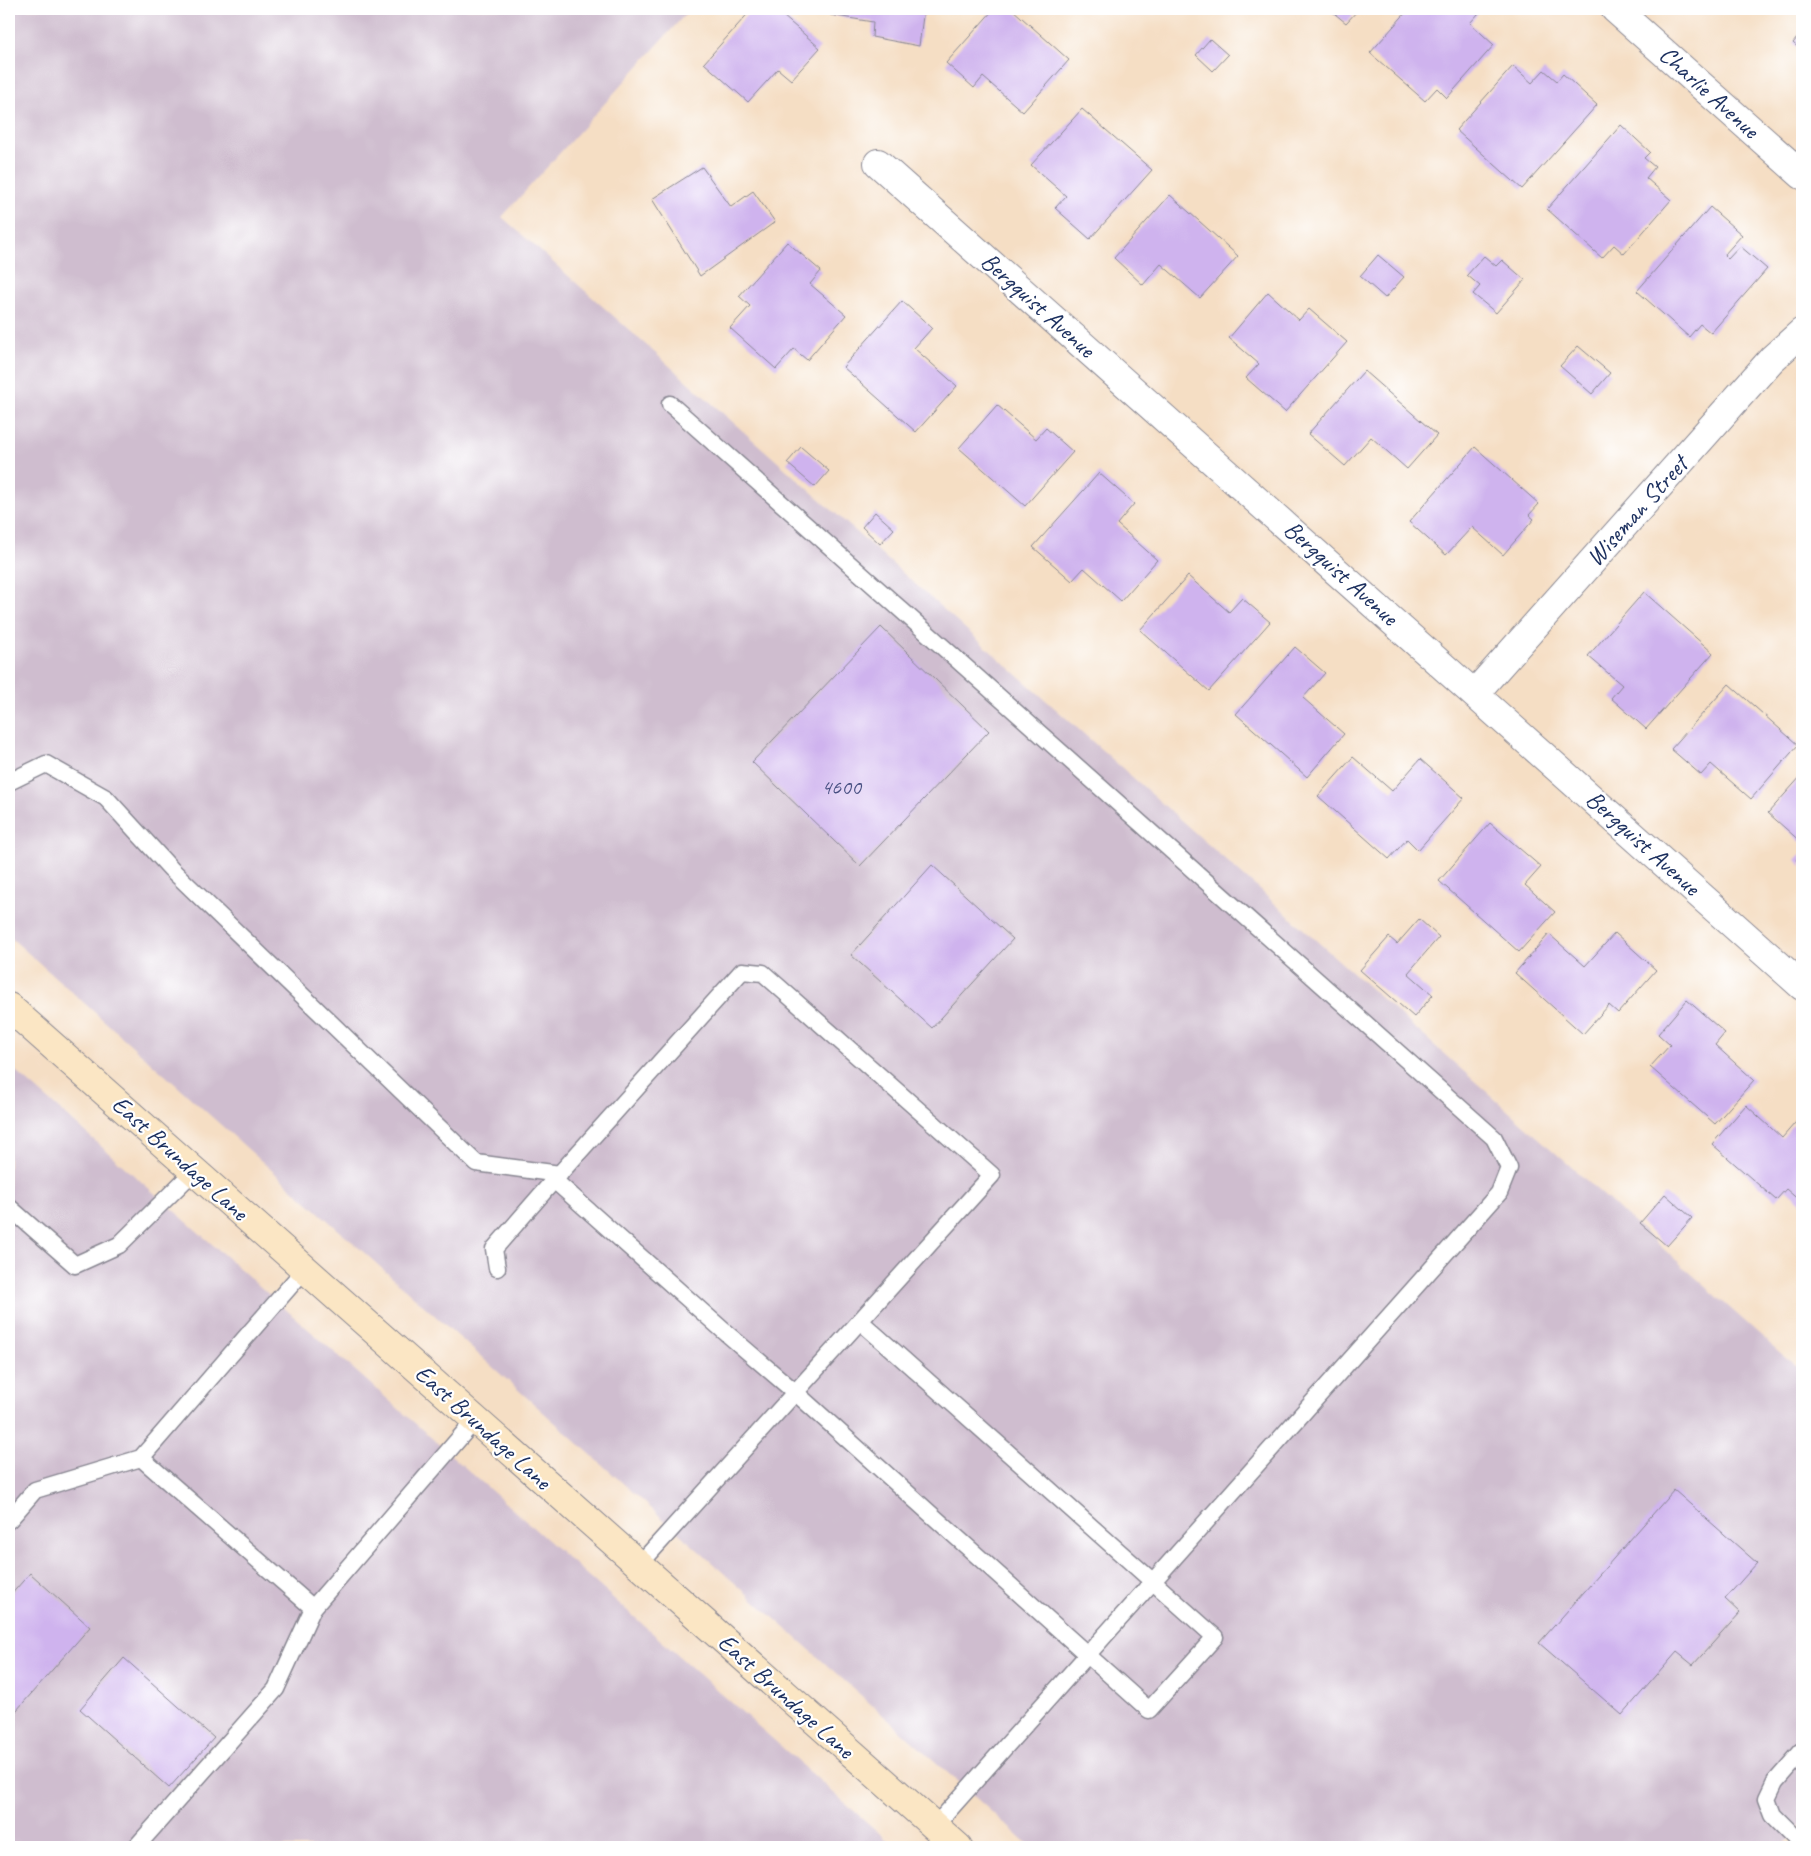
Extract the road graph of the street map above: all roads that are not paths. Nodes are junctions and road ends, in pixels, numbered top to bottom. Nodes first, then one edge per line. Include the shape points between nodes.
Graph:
1 (1615, 9) edge
2 (878, 163) dead end
3 (1802, 175) edge
4 (1802, 332) edge
5 (670, 404) dead end
6 (1475, 693) junction
7 (9, 782) edge
8 (1802, 986) edge
9 (9, 1006) edge
10 (194, 1171) junction
11 (557, 1177) junction
12 (9, 1207) edge
13 (497, 1268) dead end
14 (305, 1269) junction
15 (860, 1321) junction
16 (796, 1393) junction
17 (475, 1420) junction
18 (142, 1458) junction
19 (9, 1520) edge
20 (639, 1565) junction
21 (1153, 1582) junction
22 (313, 1608) junction
23 (1087, 1655) junction
24 (1802, 1751) edge
25 (934, 1827) junction
26 (1802, 1844) edge
27 (136, 1847) edge
28 (958, 1847) edge

1 - 3 street, Charlie Avenue
2 - 6 street, Bergquist Avenue
4 - 6 street, Wiseman Street via 1772,359
5 - 21 lane via 1494,1138 1509,1168 1499,1193
6 - 8 street, Bergquist Avenue
7 - 11 lane via 46,764 106,798 171,869 476,1163
9 - 10 main road, East Brundage Lane
10 - 12 lane via 119,1245 75,1265
10 - 14 main road, East Brundage Lane
11 - 13 lane via 494,1249
11 - 15 lane via 742,972 763,973 992,1175
11 - 16 lane
14 - 17 main road, East Brundage Lane
14 - 18 lane
15 - 16 lane
15 - 21 lane
16 - 20 lane
16 - 23 lane
17 - 20 main road, East Brundage Lane
17 - 22 lane
18 - 19 lane via 34,1490
18 - 22 lane
20 - 25 main road, East Brundage Lane
21 - 23 lane
21 - 23 lane via 1215,1637 1149,1710
22 - 27 lane via 276,1689
23 - 25 lane
24 - 26 lane via 1775,1782 1767,1799 1773,1815
25 - 28 main road, East Brundage Lane

